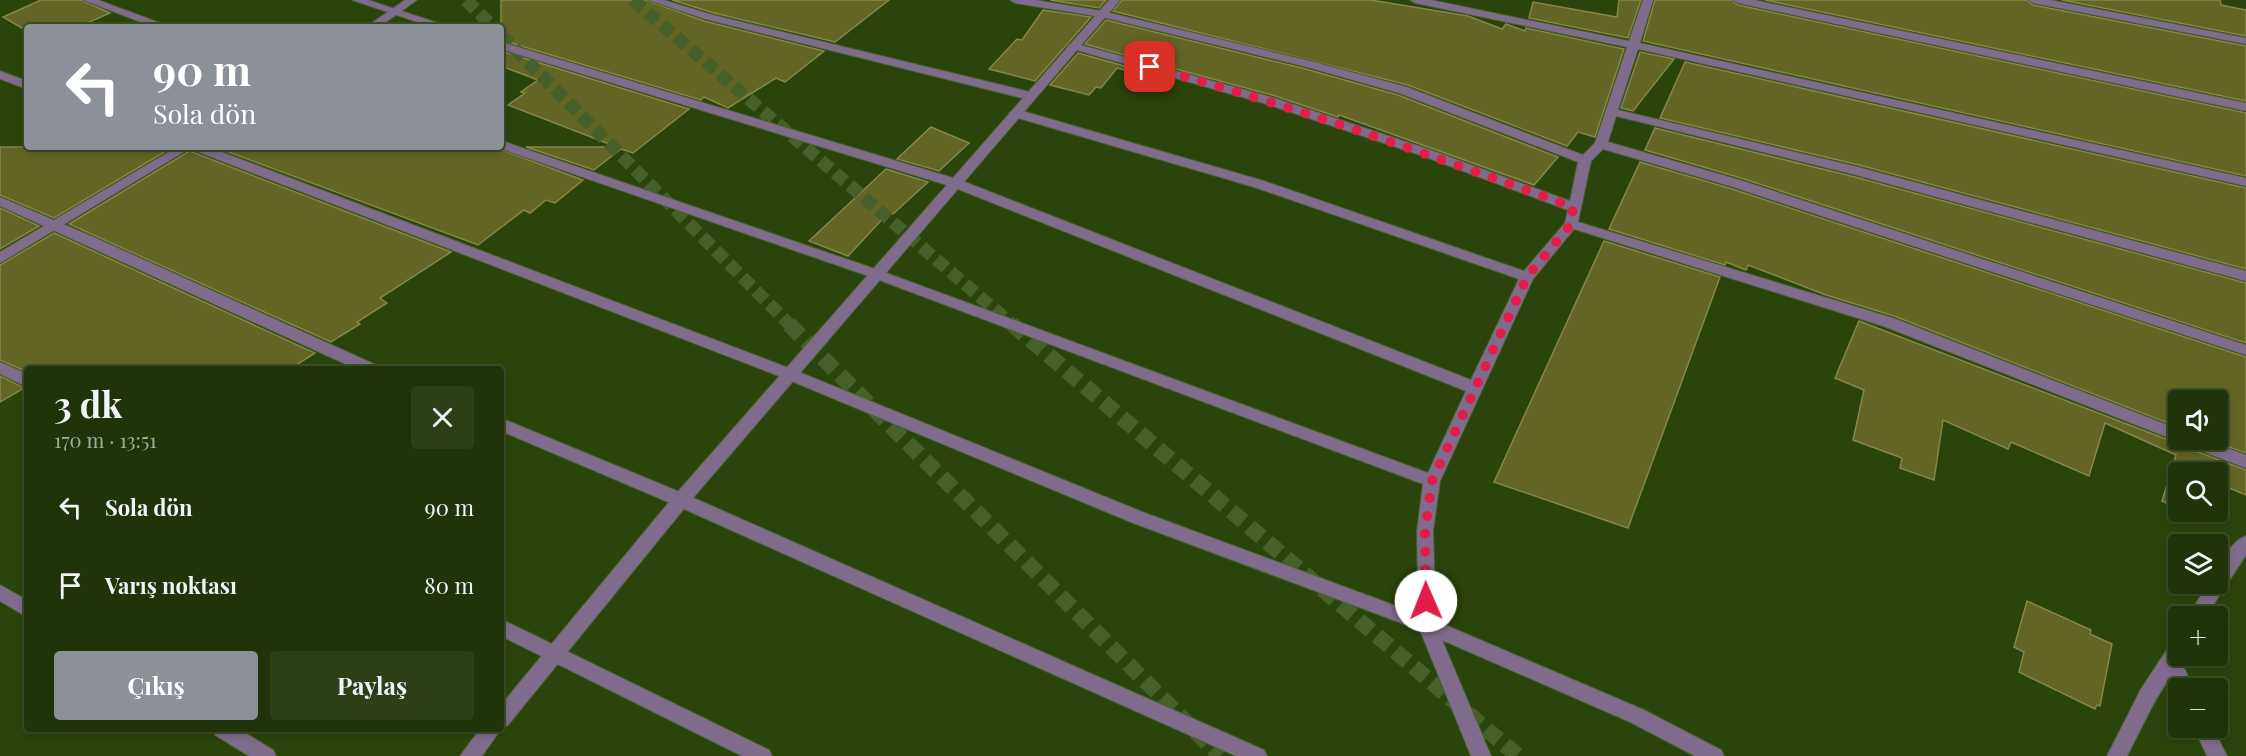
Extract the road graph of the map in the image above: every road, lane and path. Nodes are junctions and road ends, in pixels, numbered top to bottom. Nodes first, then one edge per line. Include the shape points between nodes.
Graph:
1 (88, 0) edge
2 (357, 0) edge
3 (412, 0) edge
4 (653, 0) edge
5 (1015, 0) edge
6 (1115, 0) edge
7 (1415, 0) edge
8 (1648, 0) edge
9 (1738, 0) edge
10 (2033, 0) edge
11 (394, 12) junction
12 (1102, 14) junction
13 (156, 24) edge
14 (376, 24) edge
15 (434, 24) edge
16 (2246, 41) edge
17 (1633, 45) junction
18 (504, 46) edge
19 (1073, 46) junction
20 (0, 75) edge
21 (24, 84) edge
22 (1030, 96) junction
23 (2246, 107) edge
24 (1612, 112) junction
25 (1015, 113) junction
26 (1601, 144) junction
27 (504, 146) edge
28 (181, 150) edge
29 (204, 150) edge
30 (1585, 160) junction
31 (2246, 182) edge
32 (955, 183) junction
33 (0, 201) edge
34 (1573, 207) junction
35 (1571, 224) junction
36 (57, 225) junction
37 (0, 258) edge
38 (876, 274) junction
39 (2246, 276) edge
40 (1527, 277) junction
41 (2246, 350) edge
42 (364, 366) edge
43 (0, 367) edge
44 (789, 374) junction
45 (24, 379) edge
46 (1475, 388) junction
47 (504, 425) edge
48 (2168, 431) edge
49 (2215, 450) edge
50 (2246, 462) edge
51 (1432, 481) junction
52 (681, 500) junction
53 (2246, 543) edge
54 (0, 592) edge
55 (2204, 606) edge
56 (24, 607) edge
57 (1427, 625) junction
58 (504, 629) edge
59 (554, 654) junction
60 (2168, 663) edge
61 (504, 715) edge
62 (227, 732) edge
63 (490, 732) edge
64 (2209, 738) edge
65 (266, 756) edge
66 (470, 756) edge
67 (762, 756) edge
68 (1257, 756) edge
69 (1481, 756) edge
70 (1714, 756) edge
71 (2117, 756) edge
72 (2217, 756) edge

1 - 13 street
2 - 11 street
3 - 11 street
4 - 22 street
5 - 12 street
6 - 12 street
7 - 17 street
8 - 17 street
9 - 23 street
10 - 16 street
11 - 14 street
11 - 15 street
12 - 19 street
12 - 30 street via 1403,90
17 - 24 street
17 - 31 street
18 - 32 street
19 - 22 street
19 - 34 street via 1278,104
20 - 21 street
22 - 25 street
24 - 26 street
24 - 39 street via 1858,171
25 - 32 street
25 - 40 street via 1259,184
26 - 30 street
26 - 41 street via 1735,183
27 - 38 street
28 - 36 street
29 - 44 street
30 - 34 street
32 - 38 street
32 - 46 street
33 - 36 street
34 - 35 street
35 - 40 street
35 - 48 street via 1888,322
36 - 37 street
36 - 42 street
38 - 44 street
38 - 51 street
40 - 46 street
43 - 45 street
44 - 52 street
44 - 57 street via 1139,518
46 - 51 street
47 - 52 street
49 - 50 street
51 - 57 street via 1425,531
52 - 59 street
52 - 68 street
53 - 55 street
54 - 56 street
57 - 69 street
57 - 70 street via 1637,716
58 - 59 street
59 - 61 street
59 - 67 street
60 - 71 street
62 - 65 street
63 - 66 street
64 - 72 street

